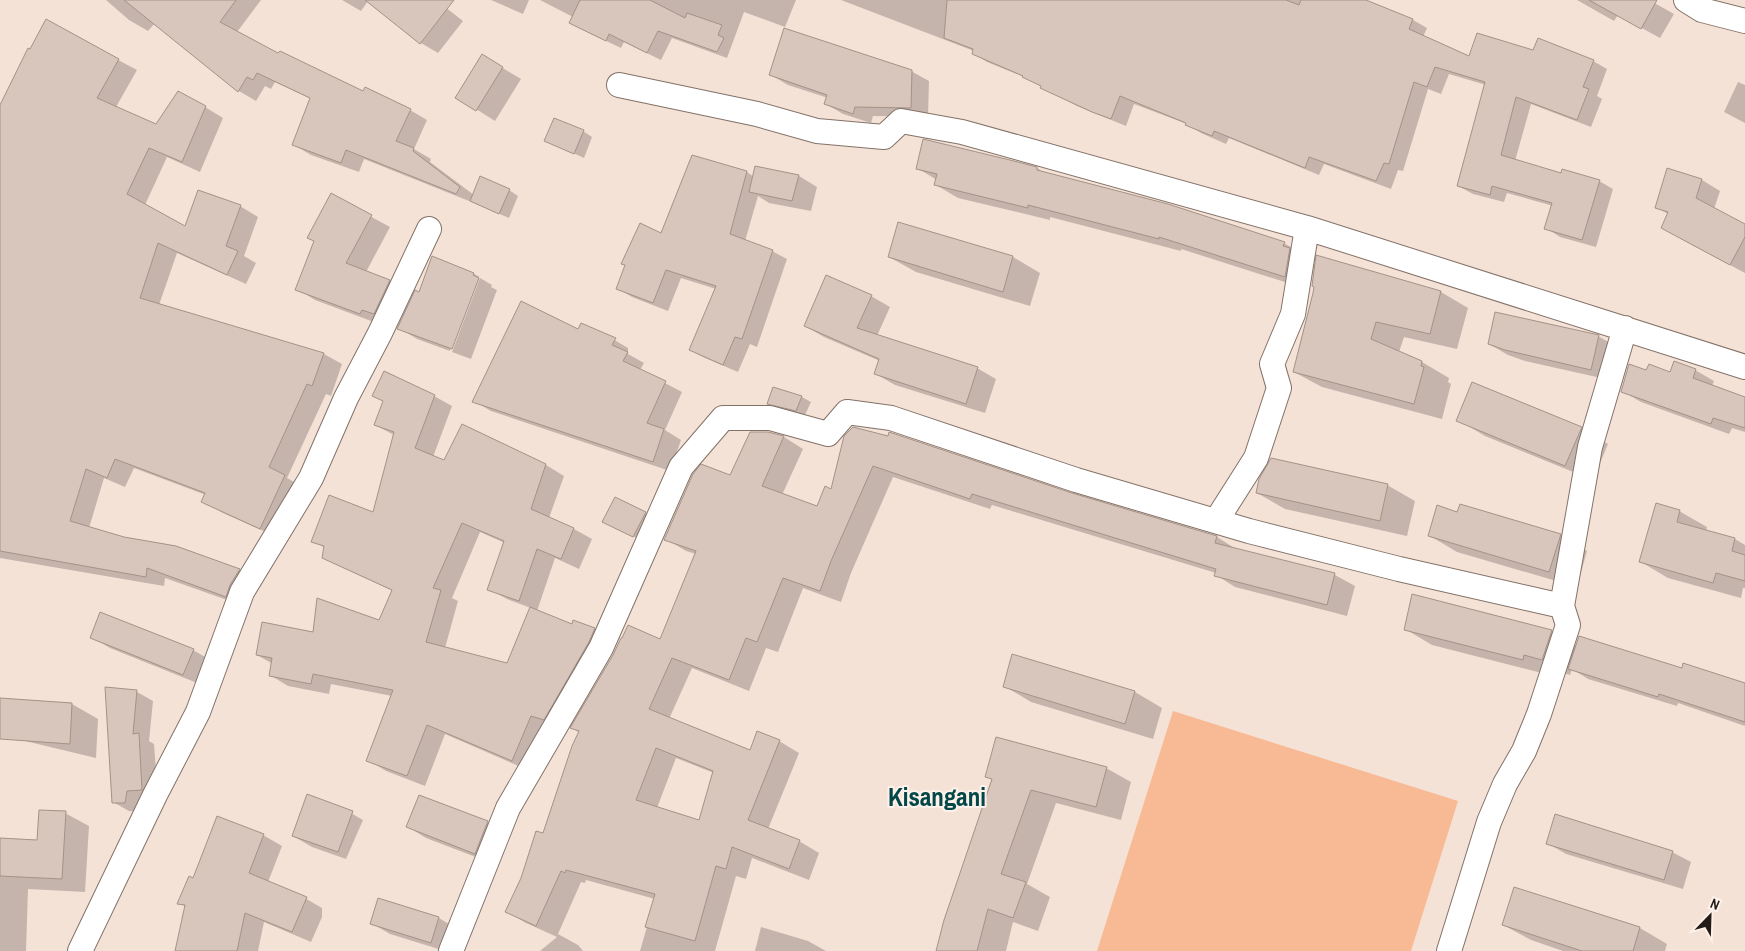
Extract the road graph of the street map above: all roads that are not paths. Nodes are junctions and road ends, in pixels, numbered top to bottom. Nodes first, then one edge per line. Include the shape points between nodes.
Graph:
1 (1686, 0) edge
2 (1745, 21) edge
3 (619, 85) dead end
4 (1307, 228) junction
5 (429, 229) dead end
6 (1625, 328) junction
7 (1745, 367) edge
8 (1216, 521) junction
9 (1562, 606) junction
10 (80, 951) edge
11 (451, 951) edge
12 (1449, 951) edge

1 - 2 street via 1702,10
3 - 4 street via 758,114 817,130 884,137 901,121 962,132
4 - 6 street
4 - 8 street via 1293,314 1272,364 1279,388 1256,458
5 - 10 street via 346,398 311,478 242,592 198,712
6 - 7 street
6 - 9 street via 1590,447
8 - 9 street via 1400,569
8 - 11 street via 1076,480 891,418 846,412 828,434 770,418 723,418 681,467 602,648 508,808
9 - 12 street via 1568,625 1539,714 1490,822

